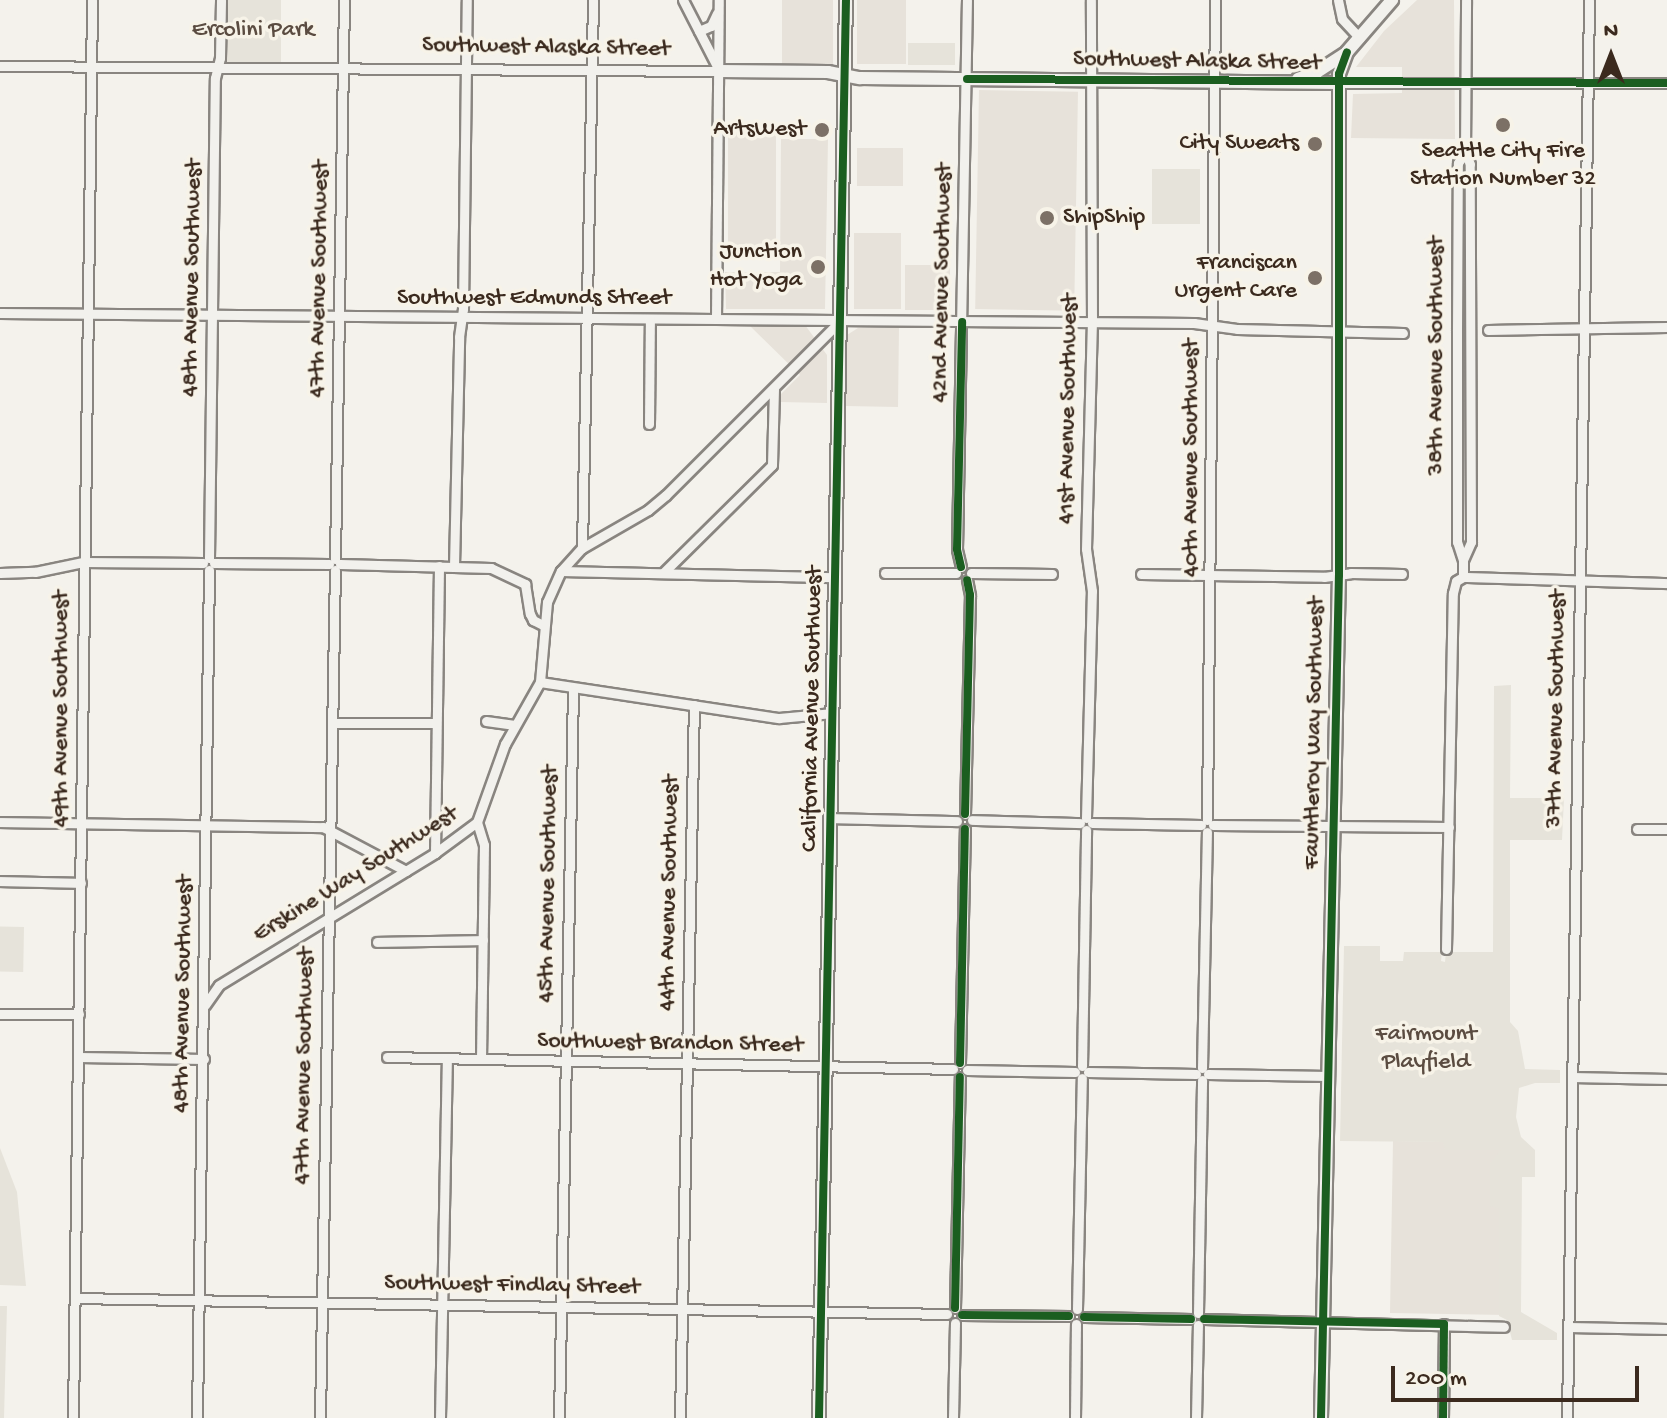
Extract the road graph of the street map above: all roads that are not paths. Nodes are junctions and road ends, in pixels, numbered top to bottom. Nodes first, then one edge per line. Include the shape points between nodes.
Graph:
1 (92, 0) edge
2 (221, 0) edge
3 (344, 0) edge
4 (467, 0) edge
5 (593, 0) edge
6 (683, 0) edge
7 (846, 0) edge
8 (967, 0) edge
9 (1091, 0) edge
10 (1215, 0) edge
11 (1338, 0) edge
12 (1392, 0) edge
13 (1466, 0) edge
14 (1589, 0) edge
15 (719, 3) edge
16 (699, 31) junction
17 (1360, 38) junction
18 (1347, 52) junction
19 (0, 66) edge
20 (92, 66) junction
21 (217, 68) junction
22 (466, 68) junction
23 (344, 69) junction
24 (594, 69) junction
25 (719, 71) junction
26 (845, 75) junction
27 (967, 79) junction
28 (1091, 81) junction
29 (1215, 82) junction
30 (1466, 82) junction
31 (1589, 82) junction
32 (1276, 83) junction
33 (1339, 83) junction
34 (1667, 83) edge
35 (0, 313) edge
36 (88, 314) junction
37 (213, 317) junction
38 (339, 318) junction
39 (716, 318) junction
40 (462, 319) junction
41 (650, 319) junction
42 (588, 320) junction
43 (840, 321) junction
44 (962, 322) junction
45 (1092, 323) junction
46 (1212, 326) junction
47 (1667, 327) edge
48 (1583, 328) junction
49 (1488, 330) dead end
50 (1341, 332) junction
51 (1403, 333) dead end
52 (774, 389) junction
53 (649, 424) dead end
54 (582, 548) junction
55 (83, 562) junction
56 (209, 563) junction
57 (335, 564) junction
58 (439, 566) junction
59 (454, 566) junction
60 (959, 570) junction
61 (561, 571) junction
62 (0, 573) edge
63 (663, 573) junction
64 (885, 573) dead end
65 (1052, 574) dead end
66 (1141, 574) dead end
67 (1402, 574) dead end
68 (1211, 575) junction
69 (1339, 575) junction
70 (969, 576) junction
71 (835, 577) junction
72 (1463, 577) junction
73 (1578, 580) junction
74 (1667, 583) edge
75 (543, 625) junction
76 (540, 682) junction
77 (573, 688) junction
78 (694, 705) junction
79 (833, 713) junction
80 (486, 721) dead end
81 (333, 723) junction
82 (436, 723) junction
83 (515, 725) junction
84 (831, 818) junction
85 (965, 818) junction
86 (0, 822) edge
87 (477, 822) junction
88 (81, 823) junction
89 (1086, 823) junction
90 (206, 825) junction
91 (1207, 826) junction
92 (1333, 826) junction
93 (1449, 827) junction
94 (330, 828) junction
95 (1637, 829) dead end
96 (1667, 829) edge
97 (435, 853) junction
98 (406, 871) junction
99 (0, 881) edge
100 (81, 883) junction
101 (328, 918) junction
102 (483, 940) junction
103 (377, 942) dead end
104 (1446, 949) dead end
105 (205, 1005) junction
106 (0, 1014) edge
107 (79, 1014) junction
108 (79, 1057) junction
109 (387, 1057) dead end
110 (204, 1059) junction
111 (447, 1059) junction
112 (481, 1059) junction
113 (565, 1061) junction
114 (687, 1064) junction
115 (826, 1067) junction
116 (960, 1070) junction
117 (1082, 1072) junction
118 (1202, 1074) junction
119 (1328, 1076) junction
120 (1572, 1077) junction
121 (1667, 1079) edge
122 (75, 1298) junction
123 (200, 1300) junction
124 (321, 1303) junction
125 (442, 1305) junction
126 (562, 1307) junction
127 (682, 1310) junction
128 (821, 1312) junction
129 (955, 1315) junction
130 (1076, 1316) junction
131 (1197, 1319) junction
132 (1323, 1322) junction
133 (1444, 1324) junction
134 (1504, 1327) dead end
135 (1569, 1327) junction
136 (1667, 1329) edge
137 (73, 1418) edge
138 (197, 1418) edge
139 (320, 1418) edge
140 (440, 1418) edge
141 (559, 1418) edge
142 (680, 1418) edge
143 (819, 1418) edge
144 (953, 1418) edge
145 (1075, 1418) edge
146 (1196, 1418) edge
147 (1321, 1418) edge
148 (1443, 1418) edge
149 (1567, 1418) edge

1 - 20 street, 49th Avenue Southwest
2 - 21 street, 48th Avenue Southwest
3 - 23 street, 47th Avenue Southwest
4 - 22 street
5 - 24 street
6 - 16 street
7 - 26 main road, California Avenue Southwest
8 - 27 street, 42nd Avenue Southwest
9 - 28 street, 41st Avenue Southwest
10 - 29 street, 40th Avenue Southwest
11 - 17 street via 1342,19
12 - 17 main road, Fauntleroy Way Southwest
13 - 30 street, 38th Avenue Southwest
14 - 31 street, 37th Avenue Southwest
15 - 16 street via 713,23
15 - 25 street
16 - 25 street
17 - 18 main road, Fauntleroy Way Southwest
18 - 32 main road via 1317,72
18 - 33 main road, Fauntleroy Way Southwest
19 - 20 street, Southwest Alaska Street
20 - 21 street, Southwest Alaska Street
20 - 36 street, 49th Avenue Southwest
21 - 23 street, Southwest Alaska Street
21 - 37 street, 48th Avenue Southwest
22 - 23 street, Southwest Alaska Street
22 - 24 street, Southwest Alaska Street
22 - 40 street
23 - 38 street, 47th Avenue Southwest
24 - 25 street, Southwest Alaska Street
24 - 42 street
25 - 26 main road, Southwest Alaska Street
25 - 39 street
26 - 27 main road, Southwest Alaska Street
26 - 43 main road, California Avenue Southwest
27 - 28 main road, Southwest Alaska Street
27 - 44 street, 42nd Avenue Southwest
28 - 29 main road, Southwest Alaska Street
28 - 45 street, 41st Avenue Southwest
29 - 32 main road, Southwest Alaska Street
29 - 46 street, 40th Avenue Southwest
30 - 31 street, Southwest Alaska Street
30 - 33 street, Southwest Alaska Street
30 - 72 street, 38th Avenue Southwest via 1465,153 1458,163 1457,314 1457,542
31 - 34 street, Southwest Alaska Street
31 - 48 street, 37th Avenue Southwest
32 - 33 main road, Southwest Alaska Street
33 - 50 main road, Fauntleroy Way Southwest
35 - 36 street, Southwest Edmunds Street
36 - 37 street, Southwest Edmunds Street
36 - 55 street, 49th Avenue Southwest
37 - 38 street, Southwest Edmunds Street
37 - 56 street, 48th Avenue Southwest
38 - 40 street, Southwest Edmunds Street
38 - 57 street, 47th Avenue Southwest
39 - 41 street, Southwest Edmunds Street
39 - 43 street, Southwest Edmunds Street
40 - 42 street, Southwest Edmunds Street
40 - 59 street
41 - 42 street, Southwest Edmunds Street
41 - 53 street
42 - 54 street
43 - 44 street, Southwest Edmunds Street
43 - 52 street, Erskine Way Southwest
43 - 71 main road, California Avenue Southwest
44 - 45 street, Southwest Edmunds Street
44 - 60 street, 42nd Avenue Southwest
45 - 46 street, Southwest Edmunds Street
45 - 89 street, 41st Avenue Southwest
46 - 50 street, Southwest Edmunds Street
46 - 68 street, 40th Avenue Southwest
47 - 48 street
48 - 49 street
48 - 73 street, 37th Avenue Southwest
50 - 51 street, Southwest Edmunds Street
50 - 69 main road, Fauntleroy Way Southwest
52 - 54 street, Erskine Way Southwest via 648,510
52 - 63 street via 772,465
54 - 61 street, Erskine Way Southwest
55 - 56 street
55 - 62 street
55 - 88 street, 49th Avenue Southwest
56 - 57 street
56 - 90 street, 48th Avenue Southwest
57 - 58 street
57 - 81 street, 47th Avenue Southwest
58 - 59 street
58 - 82 street
59 - 75 street via 491,568 525,584 530,614
60 - 64 street
60 - 70 street via 967,567
61 - 63 street
61 - 75 street, Erskine Way Southwest
63 - 71 street
65 - 70 street
66 - 68 street
67 - 69 street
68 - 69 street
68 - 91 street, 40th Avenue Southwest
69 - 92 main road, Fauntleroy Way Southwest
70 - 85 street
71 - 79 main road, California Avenue Southwest
72 - 73 street
72 - 93 street, 38th Avenue Southwest via 1453,593
73 - 74 street
73 - 120 street, 37th Avenue Southwest
75 - 76 street, Erskine Way Southwest
76 - 77 street
76 - 83 street, Erskine Way Southwest
77 - 78 street
77 - 113 street, 45th Avenue Southwest
78 - 79 street via 779,718
78 - 114 street, 44th Avenue Southwest
79 - 84 main road, California Avenue Southwest
80 - 83 street
81 - 82 street
81 - 94 street, 47th Avenue Southwest
82 - 97 street
83 - 87 street, Erskine Way Southwest
84 - 85 street
84 - 115 main road, California Avenue Southwest
85 - 89 street
85 - 116 street
86 - 88 street
87 - 97 street, Erskine Way Southwest
87 - 102 street via 484,845
88 - 90 street
88 - 100 street, 49th Avenue Southwest
89 - 91 street
89 - 117 street, 41st Avenue Southwest
90 - 94 street
90 - 105 street, 48th Avenue Southwest
91 - 92 street
91 - 118 street, 40th Avenue Southwest
92 - 93 street
92 - 119 main road, Fauntleroy Way Southwest
93 - 104 street, 38th Avenue Southwest
94 - 98 street
94 - 101 street, 47th Avenue Southwest
95 - 96 street
97 - 98 street, Erskine Way Southwest
98 - 101 street, Erskine Way Southwest
99 - 100 street
100 - 107 street, 49th Avenue Southwest
101 - 105 street, Erskine Way Southwest via 219,985
101 - 124 street, 47th Avenue Southwest
102 - 103 street
102 - 112 street
105 - 110 street, 48th Avenue Southwest
106 - 107 street
107 - 108 street, 49th Avenue Southwest
108 - 110 street
108 - 122 street, 49th Avenue Southwest
109 - 111 street, Southwest Brandon Street
110 - 123 street, 48th Avenue Southwest
111 - 112 street, Southwest Brandon Street
111 - 125 street
112 - 113 street, Southwest Brandon Street
113 - 114 street, Southwest Brandon Street
113 - 126 street, 45th Avenue Southwest
114 - 115 street, Southwest Brandon Street
114 - 127 street, 44th Avenue Southwest
115 - 116 street, Southwest Brandon Street
115 - 128 main road, California Avenue Southwest
116 - 117 street, Southwest Brandon Street
116 - 129 street
117 - 118 street, Southwest Brandon Street
117 - 130 street, 41st Avenue Southwest
118 - 119 street, Southwest Brandon Street
118 - 131 street, 40th Avenue Southwest
119 - 132 main road, Fauntleroy Way Southwest
120 - 121 street
120 - 135 street, 37th Avenue Southwest
122 - 123 street, Southwest Findlay Street
122 - 137 street, 49th Avenue Southwest
123 - 124 street, Southwest Findlay Street
123 - 138 street, 48th Avenue Southwest
124 - 125 street, Southwest Findlay Street
124 - 139 street, 47th Avenue Southwest
125 - 126 street, Southwest Findlay Street
125 - 140 street
126 - 127 street, Southwest Findlay Street
126 - 141 street, 45th Avenue Southwest
127 - 128 street, Southwest Findlay Street
127 - 142 street, 44th Avenue Southwest
128 - 129 street, Southwest Findlay Street
128 - 143 main road, California Avenue Southwest
129 - 130 street, Southwest Findlay Street
129 - 144 street
130 - 131 street, Southwest Findlay Street
130 - 145 street, 41st Avenue Southwest
131 - 132 street, Southwest Findlay Street
131 - 146 street, 40th Avenue Southwest
132 - 133 street, Southwest Findlay Street
132 - 147 main road, Fauntleroy Way Southwest
133 - 134 street, Southwest Findlay Street
133 - 148 street
135 - 136 street
135 - 149 street, 37th Avenue Southwest

